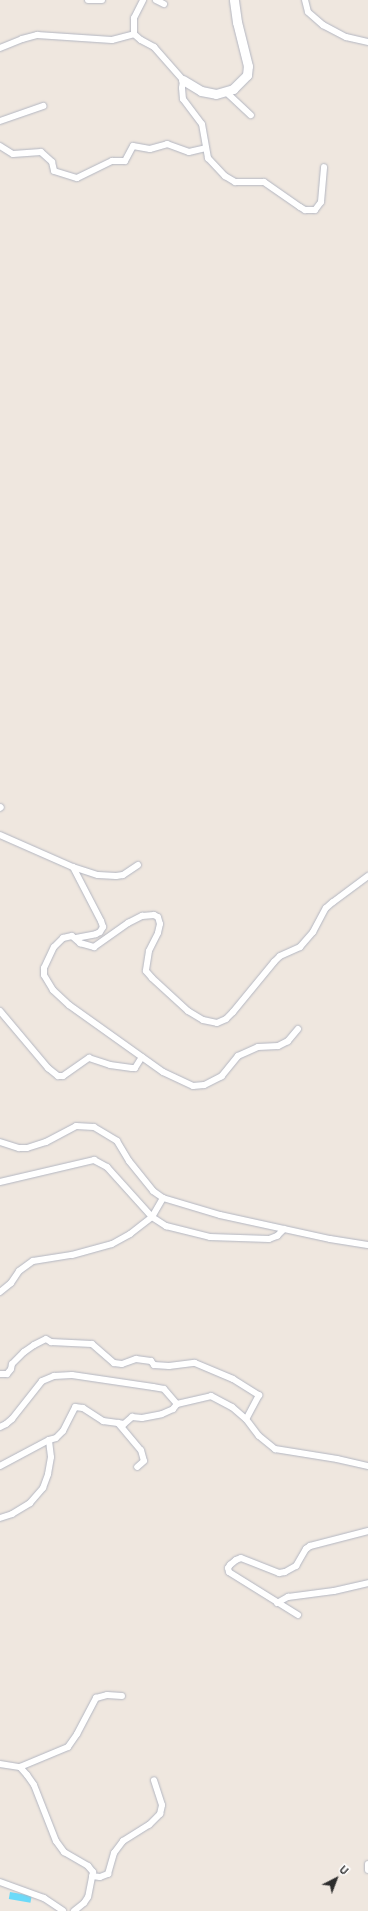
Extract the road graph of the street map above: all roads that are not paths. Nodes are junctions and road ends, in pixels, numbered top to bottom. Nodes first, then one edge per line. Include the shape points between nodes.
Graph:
1 (88, 0) edge
2 (102, 0) edge
3 (143, 0) edge
4 (156, 0) edge
5 (234, 0) edge
6 (305, 0) edge
7 (164, 4) dead end
8 (134, 34) junction
9 (368, 42) edge
10 (0, 48) edge
11 (183, 80) junction
12 (226, 92) junction
13 (44, 106) dead end
14 (251, 115) dead end
15 (0, 121) edge
16 (0, 146) edge
17 (206, 148) junction
18 (324, 167) dead end
19 (0, 835) edge
20 (138, 865) dead end
21 (73, 867) junction
22 (368, 876) edge
23 (76, 938) junction
24 (0, 1011) edge
25 (298, 1029) dead end
26 (142, 1058) junction
27 (0, 1142) edge
28 (0, 1182) edge
29 (163, 1198) junction
30 (152, 1217) junction
31 (284, 1229) junction
32 (368, 1245) edge
33 (0, 1292) edge
34 (0, 1374) edge
35 (177, 1404) junction
36 (246, 1419) junction
37 (118, 1424) junction
38 (0, 1427) edge
39 (49, 1440) junction
40 (0, 1466) edge
41 (368, 1466) edge
42 (137, 1467) dead end
43 (0, 1518) edge
44 (368, 1531) edge
45 (368, 1583) edge
46 (277, 1603) junction
47 (298, 1615) dead end
48 (122, 1696) dead end
49 (0, 1764) edge
50 (20, 1767) junction
51 (154, 1780) dead end
52 (368, 1864) edge
53 (368, 1870) edge
54 (92, 1876) junction
55 (0, 1882) edge
56 (63, 1911) edge
57 (74, 1911) edge

1 - 2 street
3 - 8 street via 134,18
4 - 7 street
5 - 12 street via 248,72 239,84
6 - 9 street via 308,12 323,25 346,37
8 - 10 street via 112,40 37,34
8 - 11 street via 157,50
11 - 12 street via 201,91
11 - 17 street via 183,99 202,124
12 - 14 street
13 - 15 street
16 - 17 street via 13,154 41,152 52,162 54,171 77,178 112,161 125,160 133,146 150,149 167,144 189,152
17 - 18 street via 212,163 230,180 264,182 310,211 315,210 322,202
19 - 21 street
20 - 21 street via 123,875 116,876 98,875
21 - 23 street via 103,927 96,934
22 - 23 street via 326,908 313,932 300,947 274,962 233,1012 217,1023 203,1020 188,1011 146,971 146,960 160,924 154,914 142,916 128,923 94,948 80,943
23 - 26 street via 69,935 54,947 46,962 44,975 53,990 69,1005
24 - 26 street via 48,1068 58,1076 63,1076 89,1058 110,1065 132,1068 135,1068
25 - 26 street via 288,1042 278,1046 258,1047 238,1056 222,1076 204,1085 193,1086 178,1080
27 - 29 street via 27,1148 46,1142 76,1126 94,1127 116,1141 153,1191
28 - 30 street via 94,1160 107,1166
29 - 30 street
29 - 31 street via 220,1215
30 - 31 street via 172,1228 210,1237 271,1239
30 - 33 street via 112,1244 72,1255 33,1261 18,1271
31 - 32 street
34 - 36 street via 7,1374 12,1364 24,1352 46,1339 51,1342 92,1344 114,1363 122,1364 136,1359 151,1361 154,1365 195,1363 233,1379 259,1395
35 - 36 street via 211,1396 228,1404
35 - 37 street via 162,1414 132,1417 124,1424
35 - 38 street via 164,1389 153,1386 54,1376 42,1381 12,1419
36 - 41 street via 259,1436 275,1449
37 - 39 street via 103,1421 83,1408 75,1407 61,1434
37 - 42 street via 141,1450 144,1461
39 - 40 street
39 - 43 street via 51,1457 43,1488 30,1503
44 - 46 street via 310,1546 296,1566 285,1572 279,1573 241,1558 230,1565 229,1572
45 - 46 street via 288,1597
46 - 47 street
48 - 50 street via 107,1695 96,1698 68,1747
49 - 50 street
50 - 54 street via 34,1785 56,1841 64,1852 88,1866 93,1872
51 - 54 street via 162,1805 160,1814 149,1825 122,1841 114,1853 108,1874
52 - 53 street
54 - 57 street via 84,1903
55 - 56 street via 44,1898

